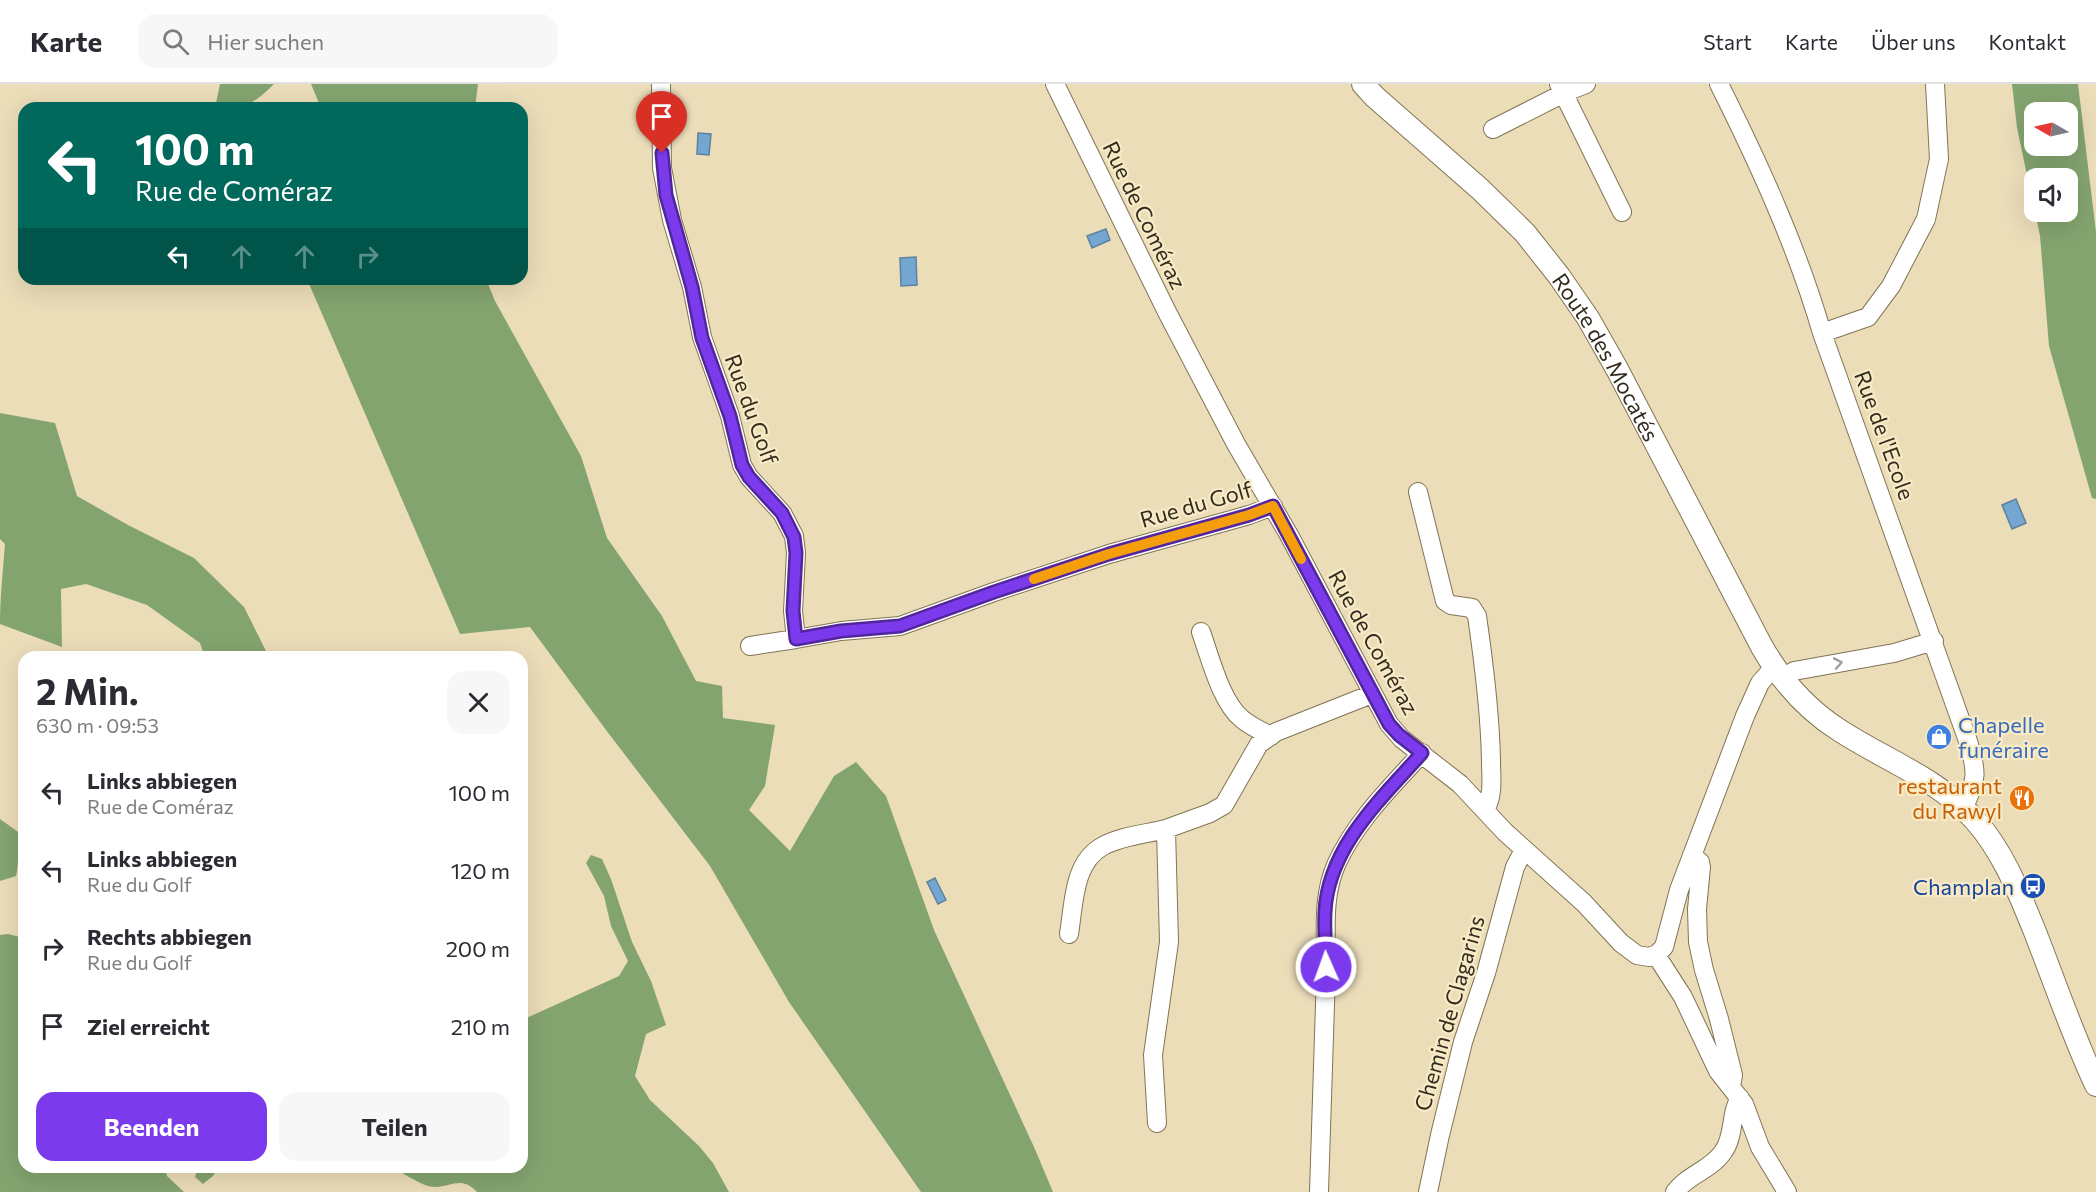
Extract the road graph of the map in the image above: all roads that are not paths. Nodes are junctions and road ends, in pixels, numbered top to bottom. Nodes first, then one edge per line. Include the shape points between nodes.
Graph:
1 (662, 84) edge
2 (1055, 84) edge
3 (1363, 84) edge
4 (1586, 84) edge
5 (1719, 84) edge
6 (1935, 84) edge
7 (1562, 89) edge
8 (1494, 129) dead end
9 (1622, 212) dead end
10 (1822, 333) junction
11 (1418, 492) dead end
12 (1273, 506) junction
13 (1201, 632) dead end
14 (796, 639) junction
15 (1934, 641) junction
16 (750, 646) dead end
17 (1779, 673) junction
18 (1372, 694) junction
19 (1271, 736) junction
20 (1422, 753) junction
21 (1963, 808) junction
22 (1485, 810) junction
23 (1166, 829) junction
24 (1524, 850) junction
25 (1692, 855) junction
26 (1069, 934) dead end
27 (1656, 955) junction
28 (2096, 1085) edge
29 (1735, 1092) junction
30 (1157, 1123) dead end
31 (1319, 1192) edge
32 (1428, 1192) edge
33 (1675, 1192) edge
34 (1787, 1192) edge

1 - 14 street, Rue du Golf via 662,168 672,220 690,278 702,338 730,416 742,465 782,513 794,537
2 - 12 street, Rue de Coméraz via 1158,295
3 - 17 street, Route des Mocatés via 1525,233 1559,276 1617,369
4 - 7 street
5 - 10 street, Rue de l'Ecole via 1784,225
6 - 10 street via 1938,159 1926,219 1891,286 1868,317
7 - 8 street
7 - 9 street
10 - 15 street, Rue de l'Ecole
11 - 22 street via 1445,601 1472,609 1477,616 1491,740 1491,794
12 - 14 street, Rue du Golf via 1088,561 900,626
12 - 18 street, Rue de Coméraz
13 - 19 street via 1233,710
14 - 16 street
17 -> 15 street via 1894,653
15 - 21 street, Rue de l'Ecole via 1974,763 1974,785
17 - 21 street, Route des Mocatés via 1808,706 1839,730 1931,783
17 - 25 street via 1762,679 1752,698
18 - 19 street
18 - 20 street, Rue de Coméraz via 1392,729
19 - 23 street via 1259,744 1224,805
20 - 22 street, Rue de Coméraz
20 - 31 street via 1353,835 1328,891
21 - 28 street, Route des Mocatés via 1988,836 2014,879
22 - 24 street, Rue de Coméraz
23 - 26 street via 1115,841 1089,857 1079,878
23 - 30 street via 1169,942 1153,1055
24 - 27 street, Rue de Coméraz via 1627,948 1644,957
24 - 32 street, Chemin de Clagarins via 1515,867 1463,1042
25 - 27 street via 1665,942
25 - 29 street via 1701,867 1697,922 1700,954
27 - 29 street via 1683,997 1718,1071
29 - 33 street via 1737,1104 1723,1153
29 - 34 street via 1744,1104 1760,1147

